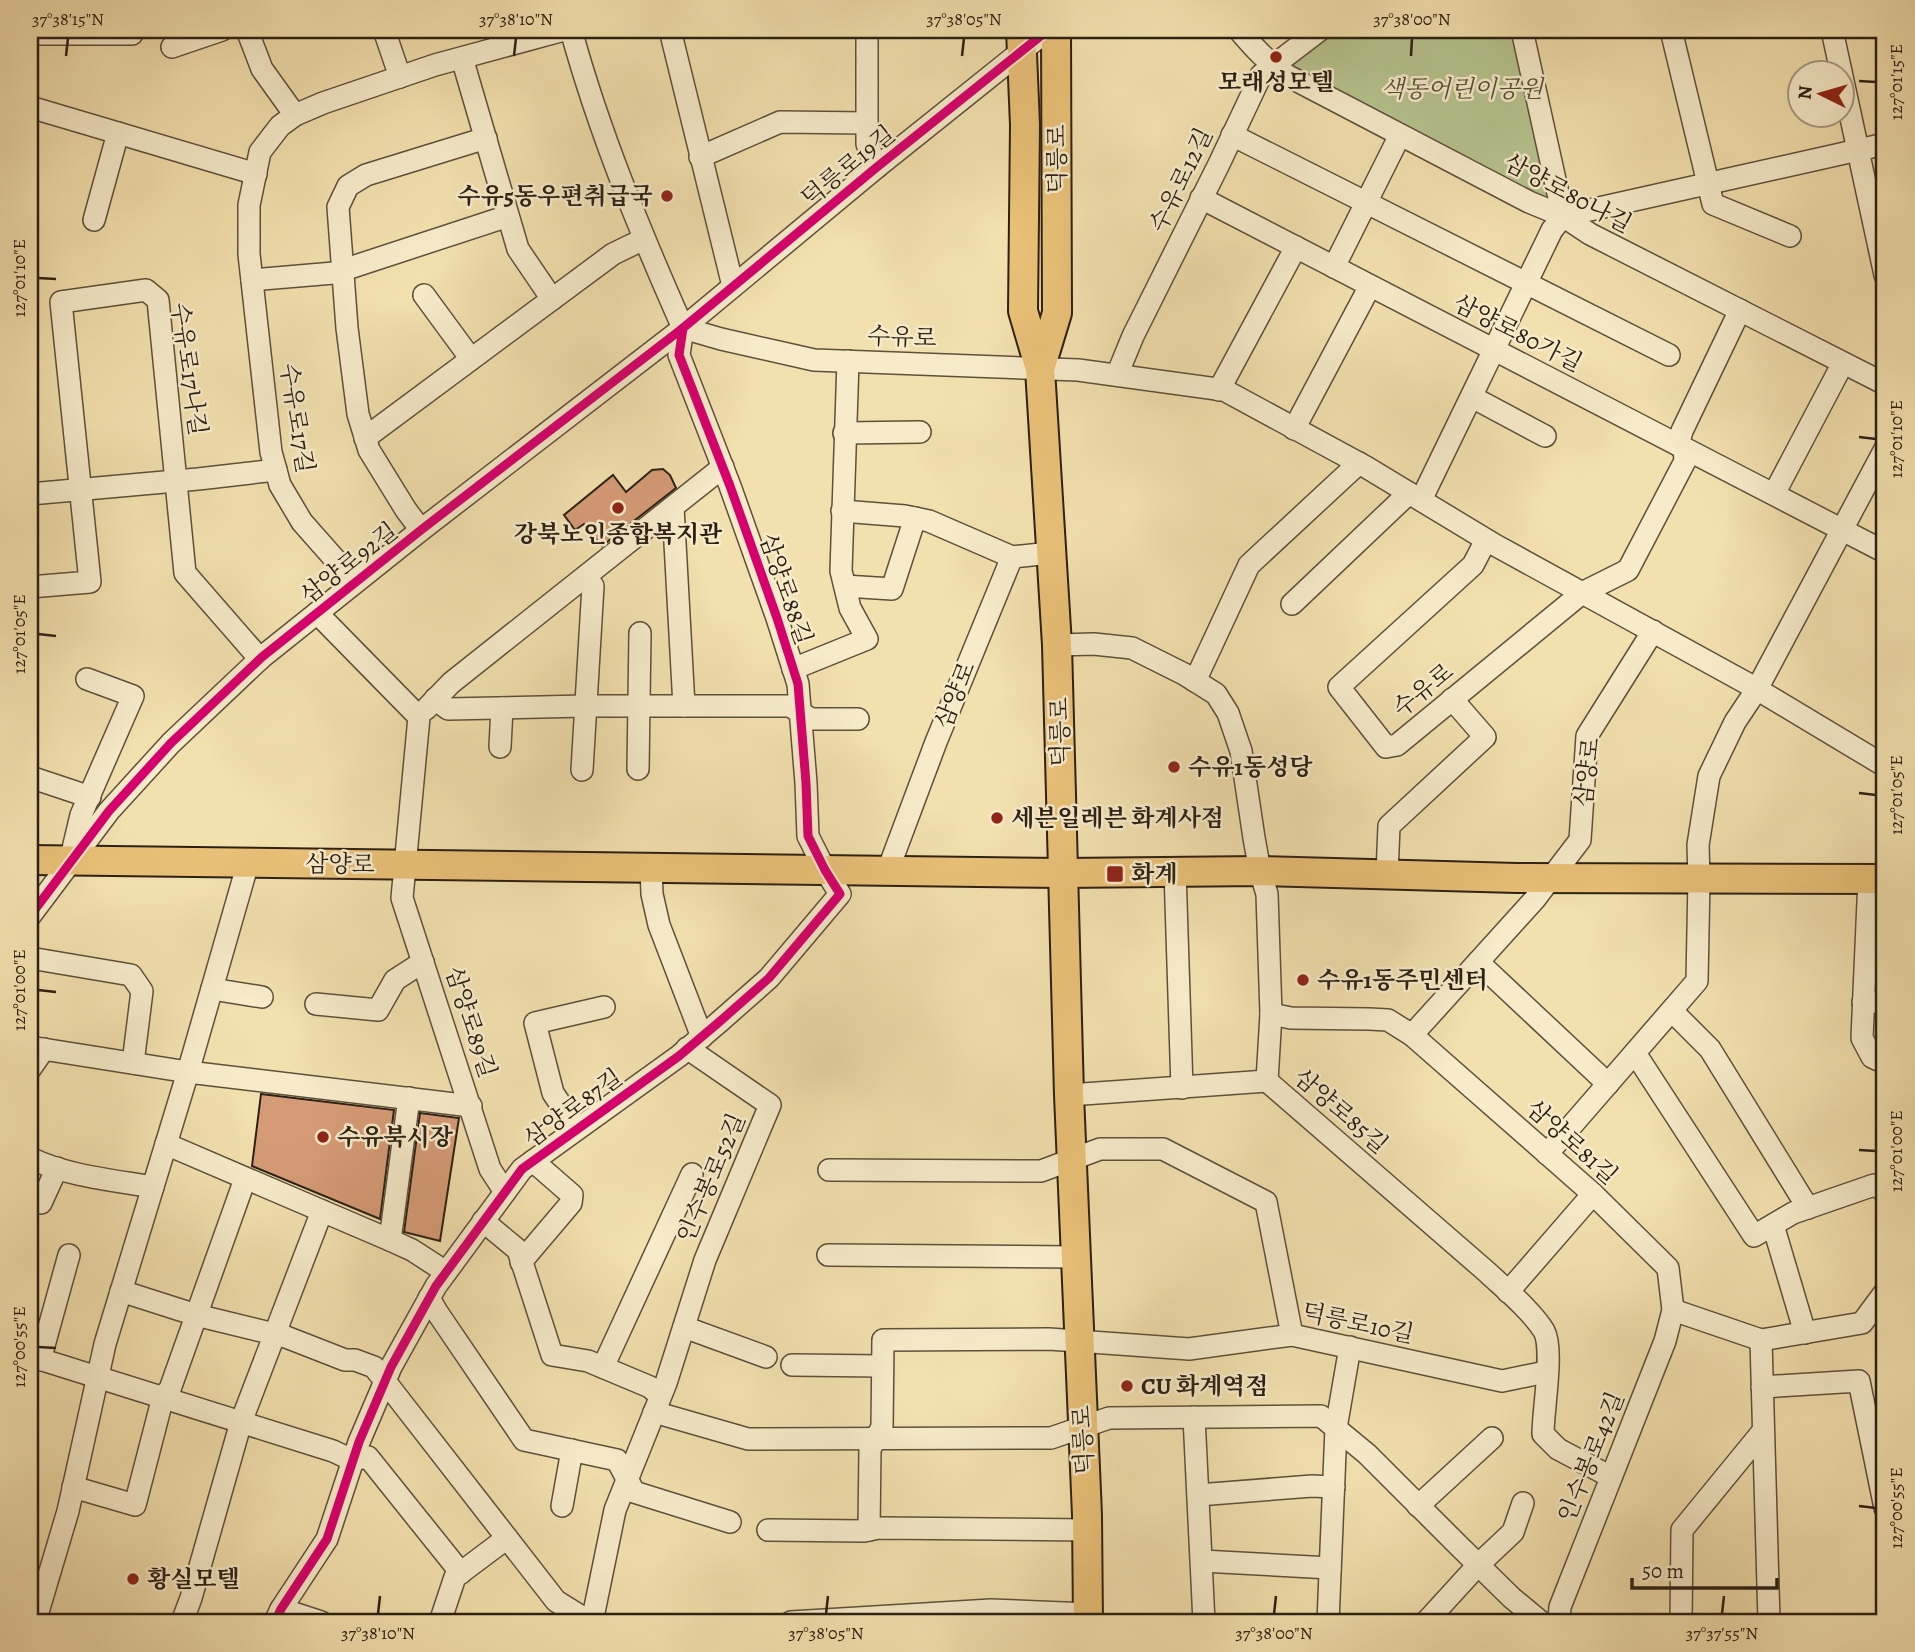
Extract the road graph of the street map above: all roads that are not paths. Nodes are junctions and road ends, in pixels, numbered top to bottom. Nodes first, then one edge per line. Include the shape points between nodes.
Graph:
1 (222, 30) edge
2 (247, 30) edge
3 (384, 30) edge
4 (564, 30) edge
5 (571, 30) edge
6 (670, 30) edge
7 (867, 30) edge
8 (1239, 30) edge
9 (1320, 30) edge
10 (1522, 30) edge
11 (1671, 30) edge
12 (1832, 30) edge
13 (30, 34) edge
14 (132, 34) dead end
15 (1038, 35) edge
16 (172, 47) dead end
17 (462, 58) junction
18 (1272, 66) junction
19 (400, 77) junction
20 (30, 107) edge
21 (295, 115) junction
22 (867, 123) junction
23 (118, 133) junction
24 (1233, 135) junction
25 (1400, 135) junction
26 (486, 138) junction
27 (1885, 144) edge
28 (1859, 150) junction
29 (700, 157) junction
30 (877, 167) junction
31 (256, 174) junction
32 (1708, 184) junction
33 (1201, 198) junction
34 (1367, 202) junction
35 (508, 216) junction
36 (1563, 216) junction
37 (94, 220) dead end
38 (1880, 223) edge
39 (1790, 236) dead end
40 (644, 239) junction
41 (1296, 247) junction
42 (1334, 267) junction
43 (343, 270) junction
44 (1885, 275) edge
45 (251, 280) junction
46 (1526, 284) junction
47 (733, 286) junction
48 (1370, 286) junction
49 (424, 295) dead end
50 (552, 299) junction
51 (1740, 310) junction
52 (683, 328) junction
53 (1494, 350) junction
54 (1669, 355) dead end
55 (471, 359) junction
56 (848, 361) junction
57 (1843, 363) junction
58 (1040, 369) junction
59 (1117, 375) junction
60 (1885, 384) edge
61 (1219, 390) junction
62 (1472, 397) junction
63 (1294, 429) junction
64 (920, 432) dead end
65 (844, 433) junction
66 (1545, 436) dead end
67 (365, 438) junction
68 (1681, 447) junction
69 (1885, 449) edge
70 (1359, 463) junction
71 (723, 467) junction
72 (276, 470) junction
73 (177, 481) junction
74 (79, 489) junction
75 (30, 494) edge
76 (1774, 494) junction
77 (1415, 496) junction
78 (673, 507) junction
79 (842, 511) junction
80 (915, 518) junction
81 (421, 530) junction
82 (1843, 530) junction
83 (1486, 540) junction
84 (1885, 552) edge
85 (1051, 553) junction
86 (1012, 557) junction
87 (586, 577) junction
88 (355, 582) junction
89 (845, 586) junction
90 (30, 587) edge
91 (1582, 593) junction
92 (1292, 604) dead end
93 (317, 613) junction
94 (1653, 632) junction
95 (640, 633) dead end
96 (1058, 645) junction
97 (260, 659) junction
98 (793, 669) junction
99 (87, 678) dead end
100 (1195, 681) junction
101 (1757, 689) junction
102 (435, 699) junction
103 (1452, 699) junction
104 (585, 706) junction
105 (638, 706) junction
106 (684, 706) junction
107 (502, 708) junction
108 (801, 712) junction
109 (419, 717) junction
110 (858, 719) dead end
111 (500, 747) dead end
112 (1885, 766) edge
113 (582, 769) dead end
114 (638, 769) dead end
115 (30, 777) edge
116 (90, 797) junction
117 (30, 860) edge
118 (70, 862) junction
119 (248, 863) junction
120 (404, 865) junction
121 (651, 868) junction
122 (825, 870) junction
123 (888, 870) junction
124 (1175, 871) junction
125 (1260, 871) junction
126 (1063, 873) junction
127 (1387, 874) junction
128 (1550, 878) junction
129 (1699, 878) junction
130 (1877, 879) edge
131 (30, 916) edge
132 (30, 958) edge
133 (423, 962) junction
134 (1478, 962) junction
135 (212, 989) junction
136 (262, 997) dead end
137 (1863, 1002) junction
138 (1885, 1002) edge
139 (316, 1004) dead end
140 (604, 1007) dead end
141 (1672, 1011) junction
142 (1271, 1014) junction
143 (1412, 1035) junction
144 (694, 1042) junction
145 (37, 1048) edge
146 (1635, 1053) junction
147 (133, 1063) junction
148 (1885, 1063) edge
149 (30, 1069) edge
150 (188, 1072) junction
151 (1267, 1081) junction
152 (1608, 1084) junction
153 (1182, 1088) junction
154 (1069, 1095) junction
155 (409, 1098) junction
156 (471, 1106) junction
157 (577, 1129) junction
158 (166, 1144) junction
159 (1548, 1154) junction
160 (30, 1158) edge
161 (533, 1161) junction
162 (1072, 1161) junction
163 (57, 1168) junction
164 (829, 1170) dead end
165 (692, 1174) dead end
166 (245, 1178) junction
167 (153, 1187) junction
168 (1885, 1191) edge
169 (505, 1192) junction
170 (1593, 1194) junction
171 (41, 1203) dead end
172 (1808, 1208) junction
173 (322, 1211) junction
174 (483, 1221) junction
175 (1763, 1231) junction
176 (390, 1240) junction
177 (69, 1255) dead end
178 (828, 1255) dead end
179 (1076, 1257) junction
180 (522, 1262) junction
181 (446, 1272) junction
182 (121, 1291) junction
183 (1508, 1292) junction
184 (1885, 1292) edge
185 (429, 1297) junction
186 (1673, 1310) junction
187 (197, 1315) junction
188 (684, 1327) junction
189 (1805, 1333) junction
190 (273, 1334) junction
191 (1292, 1335) junction
192 (1761, 1340) junction
193 (1079, 1342) junction
194 (1350, 1347) junction
195 (766, 1357) dead end
196 (35, 1358) edge
197 (792, 1365) dead end
198 (883, 1366) junction
199 (603, 1367) junction
200 (1541, 1373) dead end
201 (97, 1377) junction
202 (384, 1380) junction
203 (1762, 1387) junction
204 (163, 1397) junction
205 (657, 1404) junction
206 (1194, 1417) junction
207 (241, 1422) junction
208 (1083, 1426) junction
209 (1336, 1428) junction
210 (1763, 1431) junction
211 (876, 1437) junction
212 (1492, 1438) dead end
213 (572, 1450) junction
214 (352, 1460) junction
215 (628, 1477) junction
216 (1611, 1477) junction
217 (73, 1487) junction
218 (1334, 1487) junction
219 (1198, 1495) junction
220 (1524, 1503) dead end
221 (562, 1506) dead end
222 (1418, 1506) junction
223 (1885, 1508) edge
224 (730, 1522) dead end
225 (768, 1530) dead end
226 (869, 1530) junction
227 (1087, 1530) junction
228 (507, 1538) junction
229 (1202, 1561) junction
230 (1478, 1565) junction
231 (1330, 1568) junction
232 (461, 1573) junction
233 (38, 1581) edge
234 (278, 1616) edge
235 (1009, 1616) edge
236 (1088, 1618) edge
237 (868, 1620) edge
238 (1532, 1620) edge
239 (35, 1622) edge
240 (182, 1622) edge
241 (321, 1622) edge
242 (440, 1622) edge
243 (591, 1622) edge
244 (791, 1622) edge
245 (1204, 1622) edge
246 (1328, 1622) edge
247 (1426, 1622) edge
248 (1559, 1622) edge
249 (1681, 1622) edge
250 (1769, 1622) edge

1 - 16 street
2 - 21 street via 262,69
3 - 19 street
4 - 17 street, 수유로17길
5 - 40 street
6 - 29 street
7 - 22 street
8 - 18 street, 삼양로80나길
9 - 18 street, 수유로12길
10 - 36 street
11 - 32 street
12 - 28 street
13 - 14 street
15 - 30 street, 덕릉로19길
15 - 58 main road, 덕릉로 via 1057,313
15 - 58 main road, 덕릉로 via 1025,125 1023,311
17 - 19 street, 수유로17길
17 - 26 street
18 - 24 street, 수유로12길 via 1261,75
18 - 25 street, 삼양로80나길
19 - 21 street, 수유로17길
20 - 23 street
21 - 31 street, 수유로17길 via 280,125 261,152
22 - 29 street via 780,121
22 - 30 street via 867,144
23 - 31 street
23 - 37 street
24 - 33 street, 수유로12길
24 - 34 street
25 - 34 street
25 - 36 street, 삼양로80나길
26 - 35 street
26 - 43 street, 삼양로92길 via 366,175 348,186 338,207
27 - 28 street
28 - 32 street
28 - 38 street
29 - 47 street
30 - 47 street, 덕릉로19길
31 - 45 street, 수유로17길 via 249,205
32 - 36 street
32 - 39 street via 1713,204
33 - 41 street, 삼양로80가길
33 - 59 street, 수유로12길
34 - 42 street
34 - 46 street
35 - 43 street
35 - 50 street via 518,249
36 - 46 street
36 - 51 street, 삼양로80나길
38 - 44 street
40 - 50 street via 612,254
40 - 52 street
41 - 42 street, 삼양로80가길
41 - 61 street
42 - 48 street, 삼양로80가길
43 - 45 street
43 - 67 street, 삼양로92길 via 358,414
45 - 72 street, 수유로17길
46 - 53 street
46 - 54 street
47 - 52 street, 덕릉로19길
48 - 53 street, 삼양로80가길
48 - 63 street
49 - 55 street
50 - 55 street
51 - 57 street, 삼양로80나길
51 - 68 street via 1682,431
52 - 56 street, 수유로 via 814,360
52 - 71 street, 삼양로88길 via 679,355
52 - 81 street, 삼양로92길
53 - 62 street
53 - 68 street, 삼양로80가길
55 - 67 street
56 - 58 street, 수유로
56 - 65 street
57 - 60 street, 삼양로80나길
57 - 76 street
58 - 59 street, 수유로
58 - 85 main road, 덕릉로
59 - 61 street, 수유로
61 - 63 street, 수유로
62 - 66 street
62 - 77 street
63 - 70 street, 수유로
64 - 65 street
65 - 79 street
67 - 81 street, 삼양로92길
68 - 76 street, 삼양로80가길
68 - 91 street, 수유로 via 1685,461 1628,569
69 - 82 street
70 - 77 street, 수유로
70 - 100 street via 1249,565
71 - 78 street
71 - 98 street, 삼양로88길
72 - 73 street
72 - 88 street, 수유로17길 via 302,522
73 - 74 street
73 - 74 street, 수유로17나길 via 159,300 146,290 61,302
73 - 97 street via 185,573
74 - 75 street
74 - 90 street, 수유로17나길 via 90,582
76 - 82 street, 삼양로80가길
77 - 83 street, 수유로
77 - 92 street
78 - 87 street
78 - 106 street
79 - 80 street
79 - 89 street
80 - 86 street
80 - 89 street via 892,589
81 - 88 street, 삼양로92길
82 - 84 street, 삼양로80가길
82 - 101 street
83 - 91 street, 수유로
83 - 103 street, 수유로 via 1473,565 1339,687 1386,747 1397,745
85 - 86 street
85 - 96 main road, 덕릉로
86 - 123 street, 삼양로
87 - 102 street
87 - 104 street via 593,586
88 - 93 street, 삼양로92길
89 - 98 street via 850,608 867,639
91 - 94 street, 수유로
91 - 103 street, 수유로
93 - 97 street, 삼양로92길
93 - 109 street
94 - 101 street, 수유로
94 - 128 street, 삼양로 via 1587,736 1580,840
95 - 105 street
96 - 100 street via 1132,648
96 - 126 main road, 덕릉로
97 - 118 street, 삼양로92길 via 171,743 109,810
98 - 108 street, 삼양로88길
99 - 116 street via 134,696
100 - 125 street via 1216,694 1241,751
101 - 112 street, 수유로
101 - 129 street via 1709,776 1698,845
102 - 107 street via 448,709
102 - 109 street
103 - 127 street via 1485,737 1389,826
104 - 105 street
104 - 107 street
104 - 113 street
105 - 106 street
105 - 114 street
106 - 108 street via 790,706
107 - 111 street
108 - 110 street via 811,719
108 - 122 street, 삼양로88길 via 808,835
109 - 120 street, 삼양로89길
115 - 116 street
116 - 118 street
117 - 118 main road, 삼양로
118 - 119 main road, 삼양로
118 - 131 street, 삼양로92길
119 - 120 main road, 삼양로
119 - 135 street
120 - 121 main road, 삼양로
120 - 133 street, 삼양로89길 via 402,898
121 - 122 main road, 삼양로
121 - 144 street via 659,925
122 - 123 main road, 삼양로
122 - 144 street, 삼양로87길 via 839,894 769,978
123 - 126 main road, 삼양로
124 - 125 main road, 삼양로
124 - 126 main road, 삼양로
124 - 153 street
125 - 127 main road, 삼양로
125 - 142 street, 삼양로85길 via 1267,894
126 - 154 main road, 덕릉로
127 - 128 main road, 삼양로
128 - 129 main road, 삼양로
128 - 134 street, 삼양로
129 - 130 main road, 삼양로
129 - 141 street via 1698,981
130 - 137 street, 삼양로
132 - 147 street via 131,975 142,991
133 - 139 street via 396,980 378,1010
133 - 156 street, 삼양로89길
134 - 143 street, 삼양로
134 - 152 street
135 - 136 street
135 - 150 street
137 - 138 street
137 - 148 street, 삼양로 via 1861,1038 1872,1057
140 - 157 street, 삼양로87길 via 535,1023 553,1093
141 - 146 street
141 - 172 street via 1710,1049
142 - 143 street, 삼양로81길 via 1388,1020
142 - 151 street, 삼양로85길
143 - 159 street, 삼양로81길
144 - 157 street, 삼양로87길
144 - 188 street, 인수봉로52길 via 770,1105 705,1260
145 - 147 street
145 - 149 street
146 - 152 street
146 - 175 street
147 - 150 street
150 - 155 street
150 - 158 street
151 - 153 street
151 - 183 street, 삼양로85길
152 - 159 street
153 - 154 street
154 - 162 main road, 덕릉로
155 - 156 street
155 - 176 street
156 - 169 street, 삼양로89길 via 490,1169
157 - 161 street, 삼양로87길
158 - 166 street
158 - 167 street
159 - 170 street, 삼양로81길
160 - 163 street
161 - 169 street, 삼양로87길
161 - 180 street, 삼양로87길 via 572,1195 571,1203
162 - 164 street via 1041,1171
162 - 179 main road, 덕릉로
162 - 191 street via 1100,1149 1163,1149 1266,1202
163 - 167 street
163 - 171 street
165 - 199 street
166 - 173 street
166 - 187 street
167 - 182 street
168 - 172 street via 1874,1185
169 - 174 street, 삼양로87길
170 - 183 street
170 - 186 street, 삼양로81길 via 1668,1268
172 - 175 street
173 - 176 street
173 - 190 street
174 - 180 street via 518,1250
174 - 181 street, 삼양로87길
175 - 189 street
176 - 181 street
177 - 196 street
178 - 179 street
179 - 193 main road, 덕릉로
180 - 199 street via 552,1355
181 - 185 street, 삼양로87길
182 - 187 street
182 - 201 street
183 - 216 street, 삼양로85길 via 1545,1333 1549,1352 1543,1434 1559,1449
184 - 189 street via 1862,1322
185 - 202 street, 삼양로87길
185 - 213 street via 524,1440
186 - 192 street
186 - 216 street, 인수봉로42길
187 - 190 street
187 - 204 street
188 - 195 street
188 - 205 street, 인수봉로52길
189 - 192 street
190 - 202 street via 374,1367
190 - 207 street
191 - 193 street, 덕릉로10길 via 1189,1349
191 - 194 street, 덕릉로10길
192 - 203 street
193 - 198 street, 덕릉로10길 via 883,1340
193 - 208 main road, 덕릉로
194 - 200 street, 덕릉로10길 via 1502,1381
194 - 209 street
196 - 201 street
197 - 198 street
198 - 211 street via 882,1427
199 - 205 street via 650,1387
201 - 204 street
201 - 217 street
202 - 214 street, 삼양로87길
202 - 228 street
203 - 210 street
203 - 223 street via 1859,1381
204 - 207 street
204 - 217 street via 135,1504
205 - 211 street via 748,1438
205 - 215 street, 인수봉로52길
206 - 208 street via 1109,1418
206 - 209 street via 1321,1416
206 - 219 street
207 - 214 street
207 - 240 street
208 - 211 street via 1051,1438
208 - 227 main road, 덕릉로
209 - 218 street
209 - 222 street
210 - 249 street via 1682,1530
210 - 250 street
211 - 226 street via 870,1449
212 - 222 street
213 - 215 street via 617,1460
213 - 221 street
214 - 232 street via 368,1457
214 - 234 street, 삼양로87길 via 327,1539
215 - 224 street via 634,1492
215 - 243 street, 인수봉로52길 via 615,1510
216 - 248 street, 인수봉로42길 via 1560,1607
217 - 233 street via 68,1511
218 - 219 street
218 - 231 street
219 - 229 street
220 - 230 street via 1513,1532
222 - 230 street
225 - 226 street
226 - 227 street
227 - 236 main road, 덕릉로
228 - 232 street
228 - 243 street via 556,1601
229 - 231 street
229 - 245 street
230 - 238 street
230 - 247 street
231 - 246 street
232 - 242 street via 455,1577
233 - 239 street
234 - 241 street
235 - 236 street
235 - 237 street
237 - 244 street

